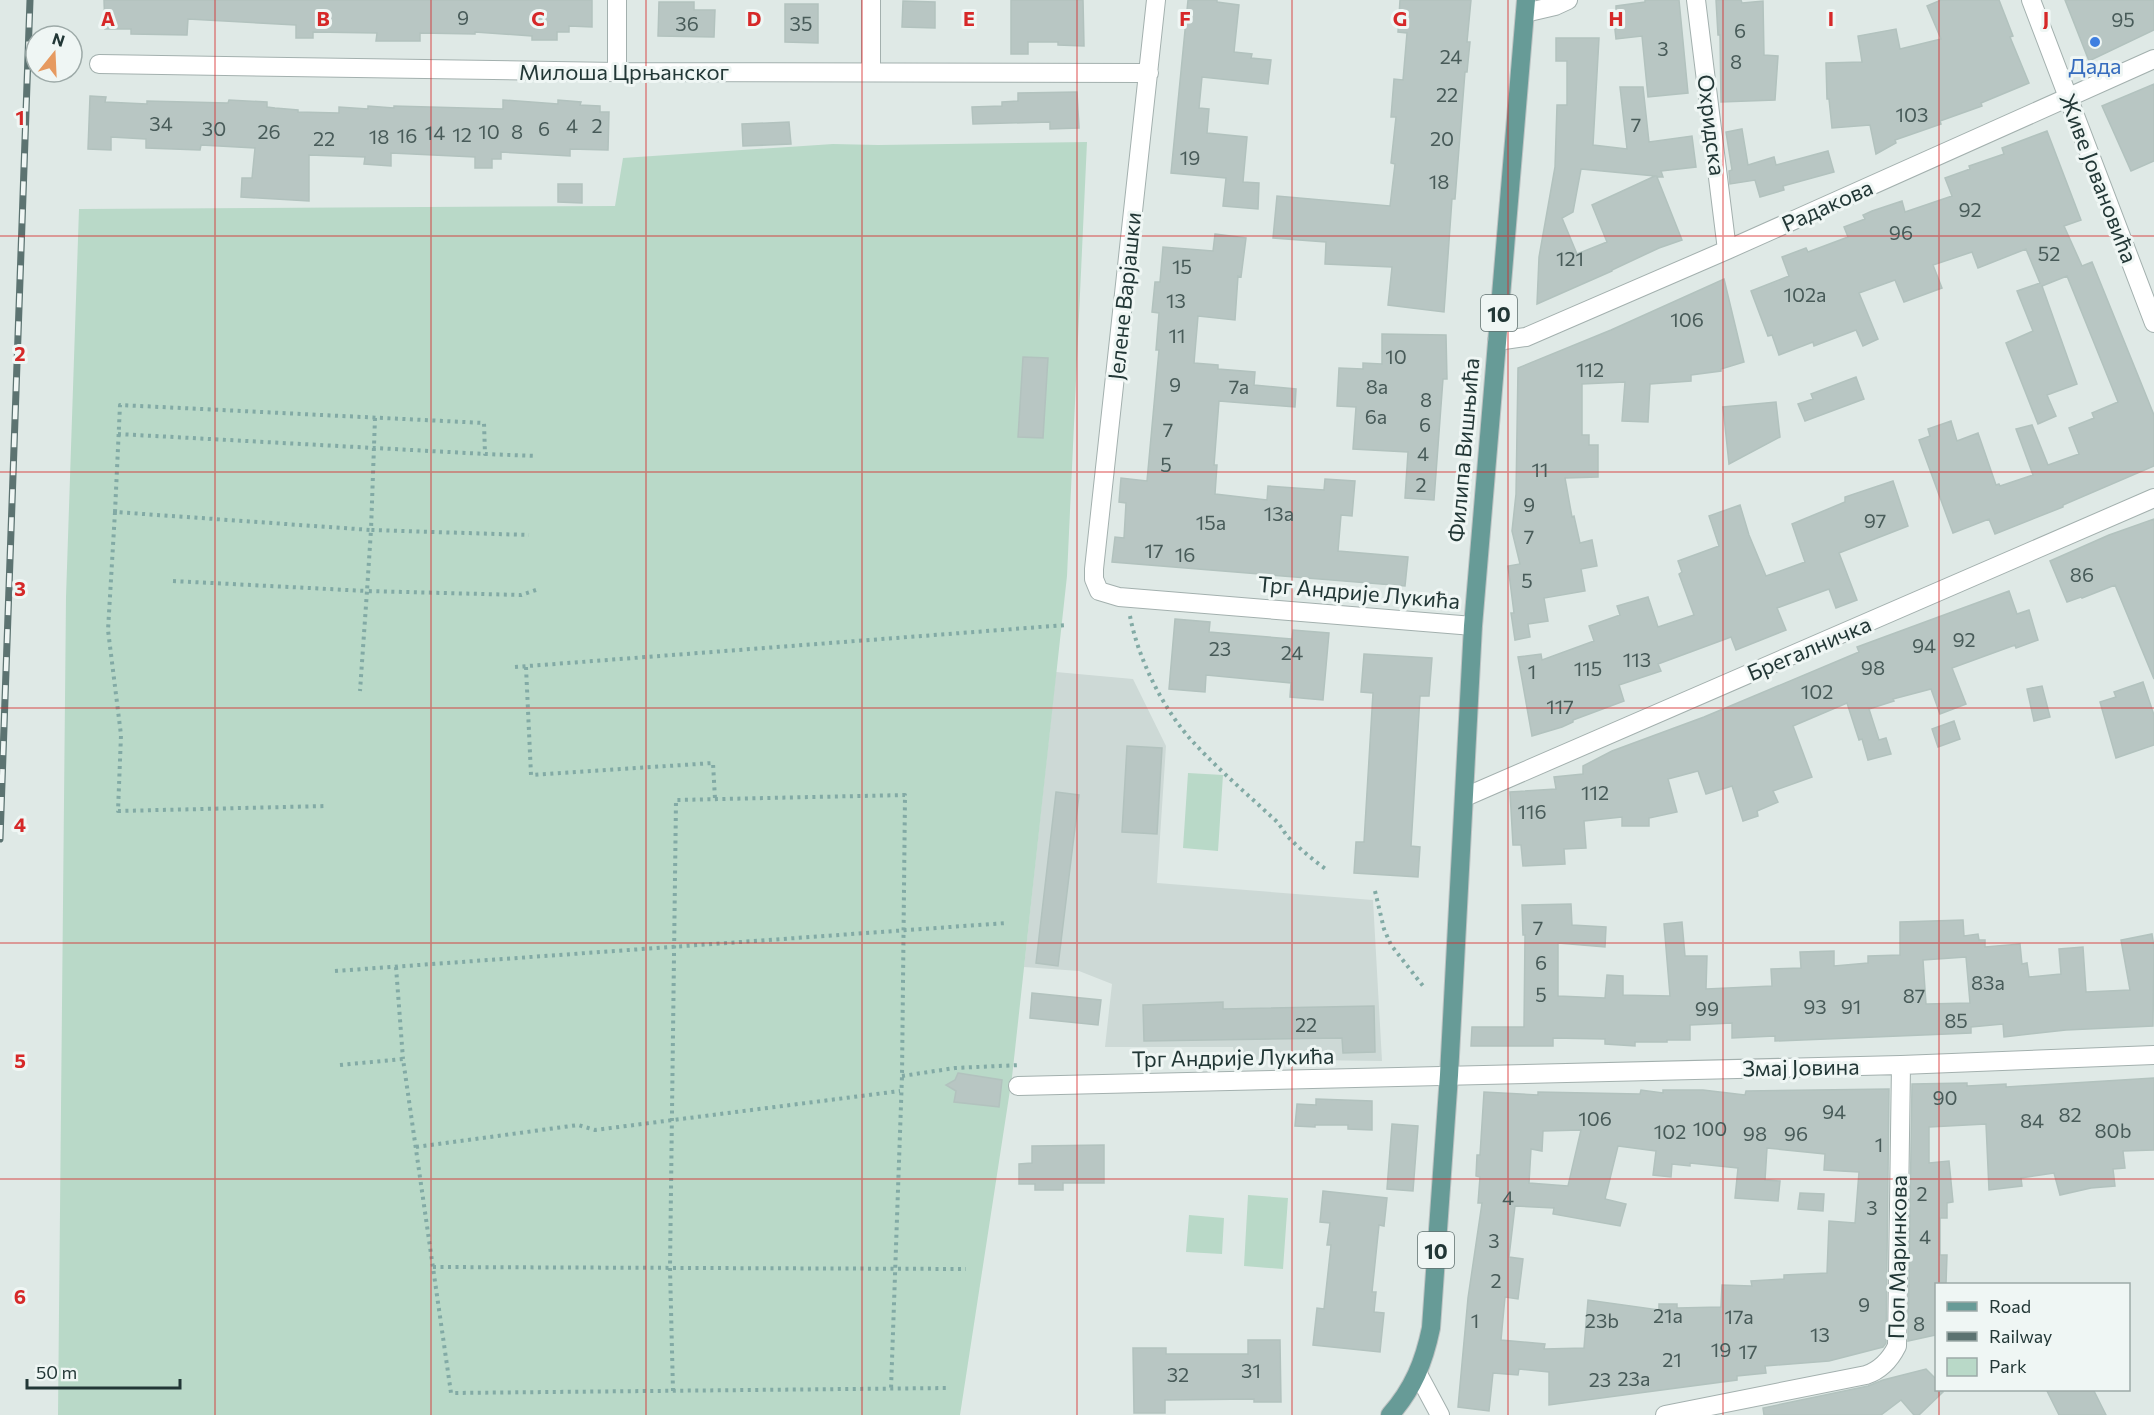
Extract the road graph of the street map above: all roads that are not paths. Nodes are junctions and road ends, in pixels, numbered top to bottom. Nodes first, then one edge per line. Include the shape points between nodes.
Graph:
1 (617, 0) edge
2 (871, 0) edge
3 (1156, 0) edge
4 (1568, 0) edge
5 (1696, 0) edge
6 (2031, 0) edge
7 (1526, 6) edge
8 (2154, 59) edge
9 (99, 64) dead end
10 (617, 72) junction
11 (871, 72) junction
12 (1149, 73) junction
13 (2068, 97) junction
14 (1727, 250) junction
15 (2154, 323) edge
16 (1497, 341) junction
17 (2154, 498) edge
18 (1099, 591) joint
19 (1473, 626) junction
20 (1465, 797) junction
21 (2154, 1055) edge
22 (1900, 1065) junction
23 (1449, 1075) junction
24 (1018, 1086) dead end
25 (1418, 1374) junction
26 (1390, 1415) edge
27 (1440, 1415) edge
28 (1665, 1415) edge

1 - 10 street
2 - 11 street
3 - 12 street, Јелене Варјашки
4 - 7 street via 1555,6
5 - 14 street, Охридска
6 - 13 street, Живе Јовановића
7 - 16 main road, Филипа Вишњића / 10
8 - 13 street, Радакова
9 - 10 street, Милоша Црњанског
10 - 11 street, Милоша Црњанског
11 - 12 street, Милоша Црњанског
12 - 18 street, Јелене Варјашки via 1094,569
13 - 14 street, Радакова
13 - 15 street, Живе Јовановића
14 - 16 street, Радакова via 1526,337
16 - 19 main road, Филипа Вишњића / 10
17 - 20 street, Брегалничка
18 - 19 street, Трг Андрије Лукића via 1127,598
19 - 20 main road, Филипа Вишњића / 10
20 - 23 main road, 10
21 - 22 street, Змај Јовина
22 - 23 street, Змај Јовина
22 - 28 street, Поп Маринкова via 1897,1346 1892,1355 1876,1372 1866,1375
23 - 24 street, Трг Андрије Лукића
23 - 25 main road, 10 via 1431,1328
25 - 26 main road, 10
25 - 27 street

